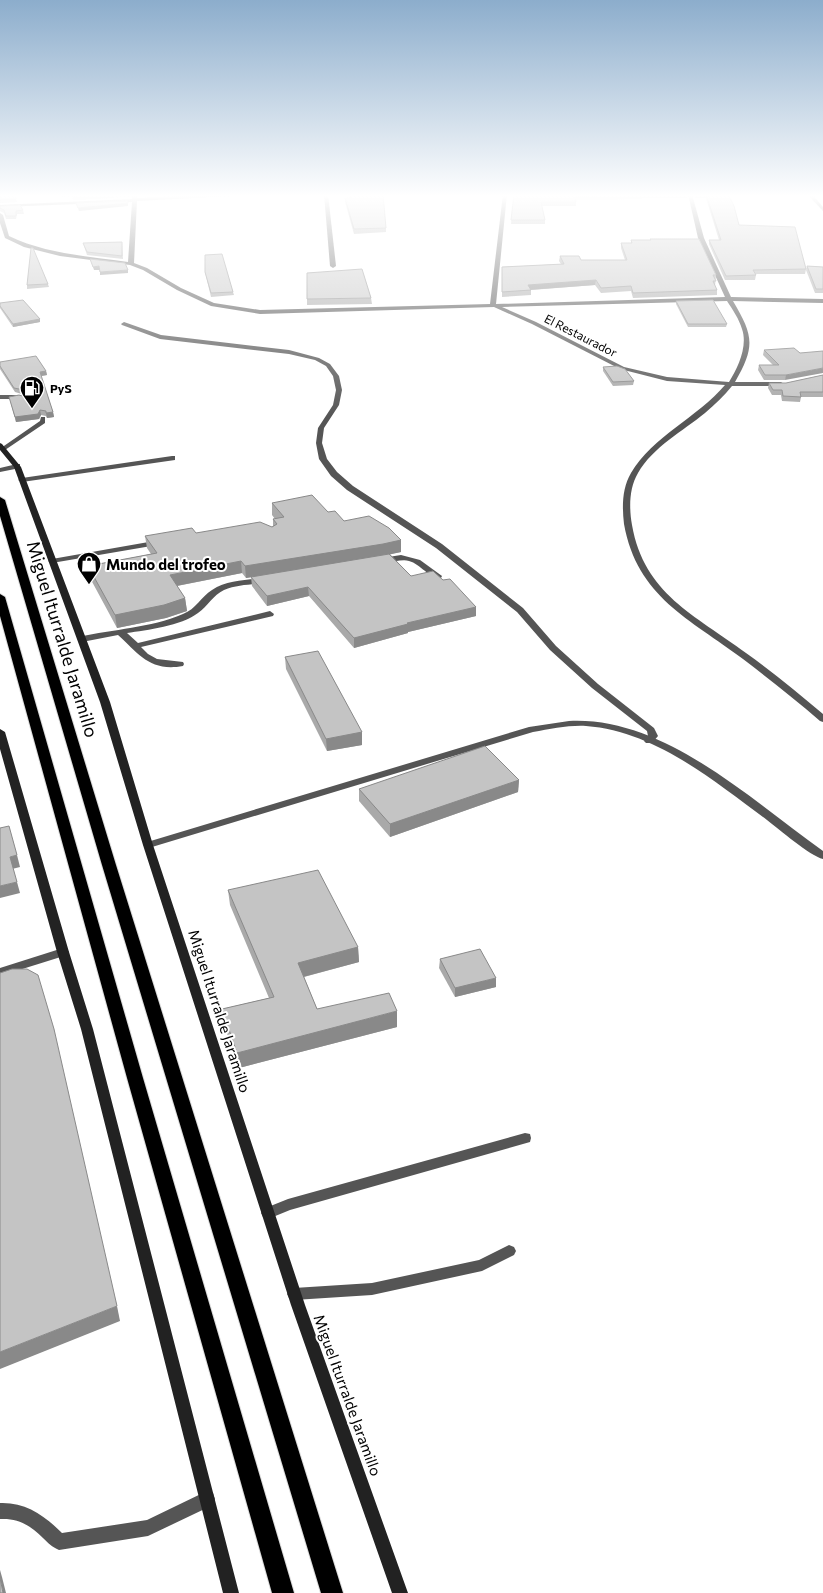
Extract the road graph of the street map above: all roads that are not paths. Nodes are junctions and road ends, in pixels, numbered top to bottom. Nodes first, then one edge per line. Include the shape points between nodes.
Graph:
1 (143, 268) edge
2 (498, 268) edge
3 (715, 268) edge
4 (729, 299) junction
5 (823, 301) edge
6 (494, 306) junction
7 (124, 324) dead end
8 (733, 384) junction
9 (785, 384) edge
10 (0, 397) edge
11 (31, 399) edge
12 (43, 418) edge
13 (1, 447) edge
14 (172, 458) dead end
15 (17, 466) junction
16 (0, 470) edge
17 (22, 480) junction
18 (0, 500) edge
19 (171, 540) edge
20 (52, 561) junction
21 (376, 561) edge
22 (438, 576) edge
23 (270, 579) edge
24 (0, 597) edge
25 (270, 614) dead end
26 (120, 632) junction
27 (82, 638) junction
28 (136, 646) junction
29 (180, 664) dead end
30 (823, 718) edge
31 (0, 732) edge
32 (649, 741) junction
33 (148, 845) junction
34 (823, 856) edge
35 (63, 952) junction
36 (0, 972) edge
37 (525, 1138) dead end
38 (268, 1213) junction
39 (509, 1251) dead end
40 (294, 1294) junction
41 (207, 1499) junction
42 (0, 1511) edge
43 (231, 1593) edge
44 (283, 1593) edge
45 (332, 1593) edge
46 (400, 1593) edge

1 - 6 street, El Restaurador via 214,305 260,312
2 - 6 street
3 - 4 street
4 - 5 street
4 - 6 street
4 - 8 street via 743,322 747,338
6 - 8 street, El Restaurador via 622,368 667,380
7 - 32 street via 160,337 289,352 309,356 328,365 336,376 339,390 336,405 321,428 319,443 334,474 439,546 520,610 553,648 651,730 654,736
8 - 9 street, El Restaurador
8 - 30 street via 657,448 636,470 625,510 630,537 641,564 668,600 779,680
10 - 11 street
12 - 13 street via 38,428
13 - 15 main road, Miguel Iturralde Jaramillo
14 - 17 street
15 - 16 street
15 - 17 main road, Miguel Iturralde Jaramillo
17 - 20 main road, Miguel Iturralde Jaramillo
18 - 45 main road, Miguel Iturralde Jaramillo
19 - 20 street
20 - 27 main road, Miguel Iturralde Jaramillo
21 - 22 street via 405,556 415,559
23 - 26 street via 231,585 210,595 198,611 187,616
24 - 44 main road
25 - 28 street
26 - 27 street
26 - 28 street
27 - 33 main road, Miguel Iturralde Jaramillo
28 - 29 street via 146,658 156,663
31 - 35 main road
32 - 33 street via 625,730 592,723 532,729
32 - 34 street via 688,761
33 - 38 main road, Miguel Iturralde Jaramillo
35 - 36 street
35 - 41 main road via 87,1029
37 - 38 street
38 - 40 main road, Miguel Iturralde Jaramillo
39 - 40 street via 482,1265 380,1287
40 - 46 main road, Miguel Iturralde Jaramillo
41 - 42 street via 148,1528 59,1542 36,1519 10,1510
41 - 43 main road

